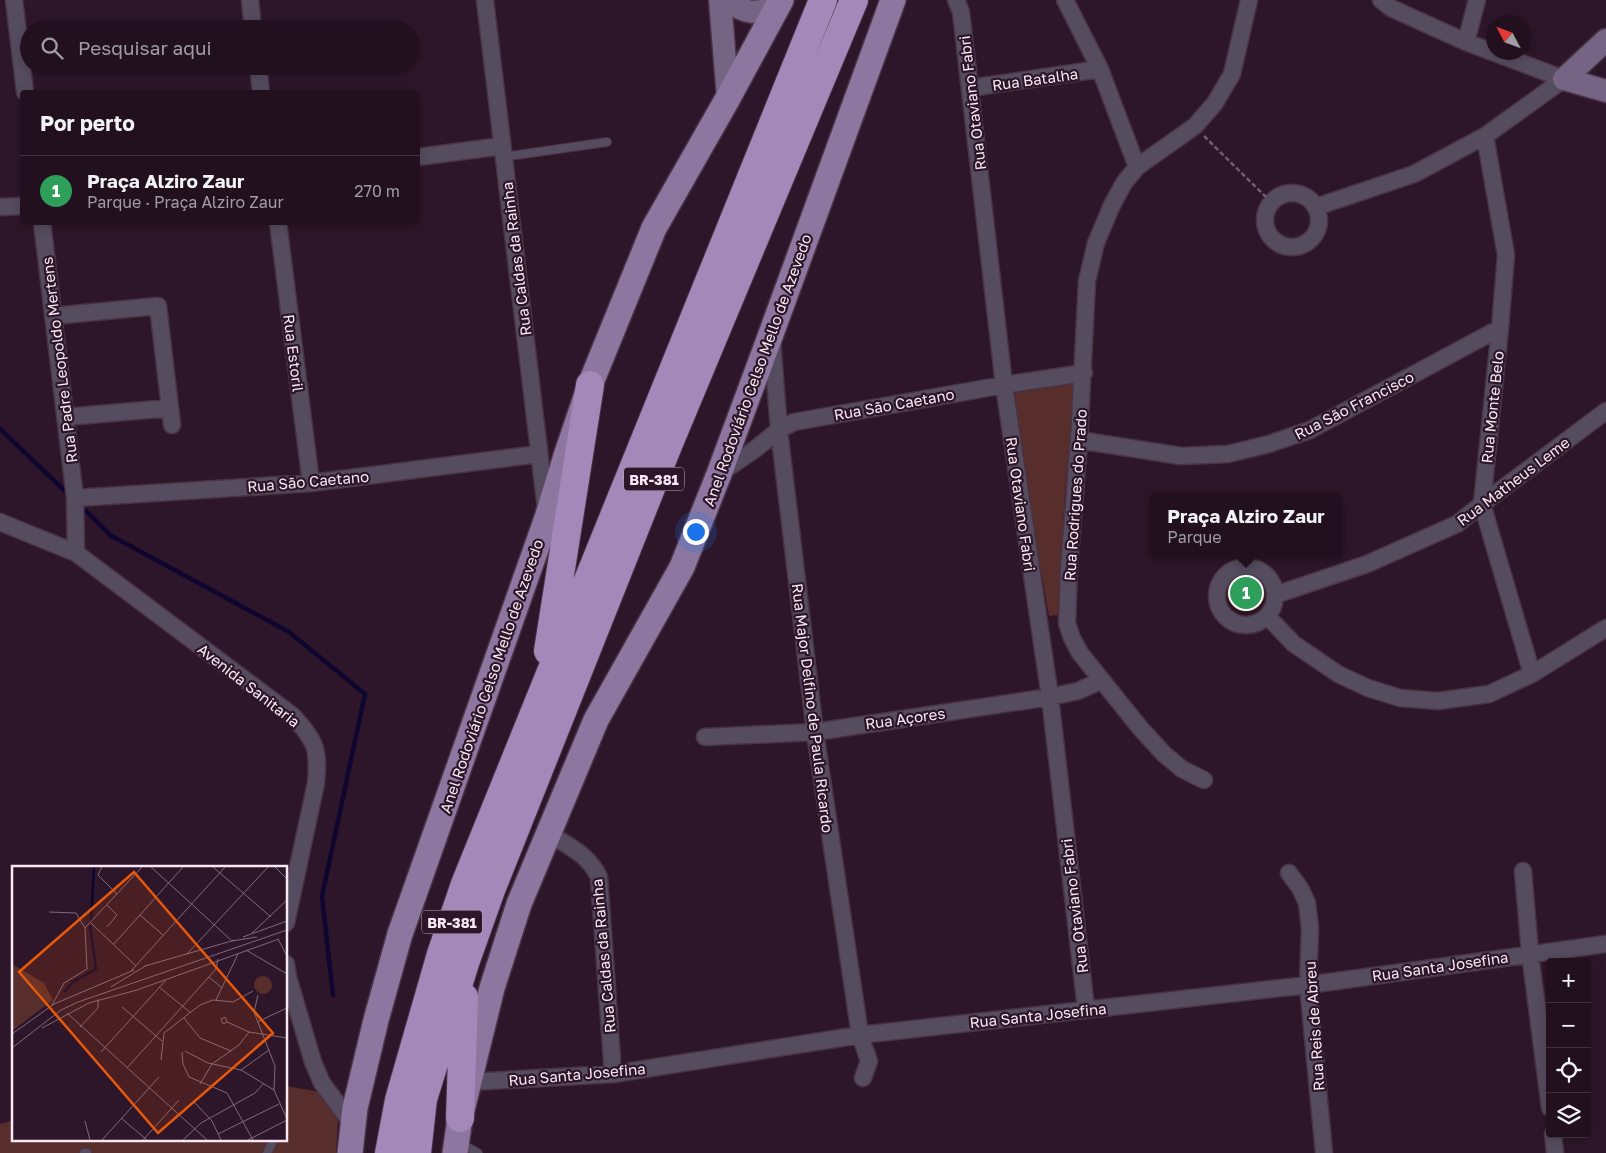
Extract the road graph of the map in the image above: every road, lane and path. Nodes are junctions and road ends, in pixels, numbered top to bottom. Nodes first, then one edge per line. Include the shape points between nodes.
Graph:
1 (14, 0) edge
2 (250, 0) edge
3 (485, 0) edge
4 (720, 0) edge
5 (729, 0) edge
6 (823, 0) edge
7 (854, 0) edge
8 (892, 0) edge
9 (956, 0) edge
10 (1065, 0) edge
11 (1249, 0) edge
12 (1381, 0) edge
13 (1477, 0) edge
14 (779, 4) edge
15 (252, 20) edge
16 (1606, 40) edge
17 (1466, 42) junction
18 (20, 46) edge
19 (1100, 69) junction
20 (24, 75) edge
21 (259, 75) edge
22 (1564, 79) junction
23 (970, 88) junction
24 (26, 90) edge
25 (261, 90) edge
26 (1606, 91) edge
27 (728, 98) junction
28 (1195, 126) junction
29 (1485, 136) junction
30 (607, 142) dead end
31 (503, 151) junction
32 (420, 157) edge
33 (1137, 167) junction
34 (1271, 202) junction
35 (20, 206) edge
36 (0, 207) edge
37 (1316, 207) junction
38 (42, 225) edge
39 (278, 225) edge
40 (53, 316) junction
41 (1500, 328) junction
42 (771, 334) junction
43 (1084, 373) junction
44 (1004, 384) junction
45 (590, 385) junction
46 (170, 408) junction
47 (1606, 411) edge
48 (66, 417) junction
49 (172, 425) dead end
50 (779, 430) junction
51 (1079, 440) junction
52 (539, 454) junction
53 (719, 474) junction
54 (311, 483) junction
55 (76, 498) junction
56 (1482, 504) junction
57 (547, 518) junction
58 (0, 522) edge
59 (76, 553) junction
60 (1275, 595) junction
61 (1267, 616) junction
62 (1606, 628) edge
63 (1532, 674) junction
64 (1102, 680) junction
65 (1050, 697) junction
66 (540, 699) junction
67 (814, 732) junction
68 (705, 737) dead end
69 (1204, 780) dead end
70 (548, 833) junction
71 (1523, 871) dead end
72 (1290, 873) dead end
73 (288, 915) edge
74 (1606, 944) edge
75 (1530, 953) junction
76 (465, 962) junction
77 (288, 977) edge
78 (1308, 985) junction
79 (1086, 1009) junction
80 (860, 1035) junction
81 (613, 1074) junction
82 (863, 1078) dead end
83 (470, 1082) junction
84 (1548, 1093) edge
85 (353, 1125) junction
86 (457, 1137) edge
87 (1553, 1138) edge
88 (274, 1140) edge
89 (267, 1153) edge
90 (350, 1153) edge
91 (389, 1153) edge
92 (417, 1153) edge
93 (478, 1153) edge
94 (1324, 1153) edge
95 (1555, 1153) edge

1 - 18 street
2 - 15 street
3 - 31 street, Rua Caldas da Rainha
4 - 27 street
5 - 14 street via 750,12 763,12
6 - 66 highway, BR-381
7 - 76 highway, BR-381 via 663,457
8 - 42 main road, Anel Rodoviário Celso Mello de Azevedo
9 - 23 street, Rua Otaviano Fabri via 961,12
10 - 19 street
11 - 28 street, Rua Rodrigues do Prado via 1232,74
12 - 17 street via 1391,8
13 - 17 street
14 - 27 main road, Anel Rodoviário Celso Mello de Azevedo
16 - 22 street
17 - 22 street
19 - 23 street, Rua Batalha
19 - 33 street
20 - 24 street
21 - 25 street
22 - 26 street
22 - 29 street
23 - 44 street, Rua Otaviano Fabri
27 - 45 main road, Anel Rodoviário Celso Mello de Azevedo via 654,228
28 - 33 street, Rua Rodrigues do Prado
28 - 34 path
29 - 37 street via 1414,174
29 - 41 street, Rua Monte Belo via 1506,254
30 - 31 lane
31 - 32 street
31 - 52 street, Rua Caldas da Rainha
33 - 43 street, Rua Rodrigues do Prado via 1112,205 1096,243 1087,281
34 - 37 street via 1278,196 1295,192 1311,200
34 - 37 street via 1264,220 1266,230 1278,244 1288,247 1307,243 1314,236 1319,217
35 - 36 street
38 - 40 street, Rua Padre Leopoldo Mertens
39 - 54 street, Rua Estoril
40 - 46 street via 158,306
40 - 48 street, Rua Padre Leopoldo Mertens
41 - 51 street, Rua São Francisco via 1310,430 1269,444 1228,454 1181,456
41 - 56 street, Rua Monte Belo
42 - 50 street, Rua Major Delfino de Paula Ricardo
42 - 53 main road, Anel Rodoviário Celso Mello de Azevedo
43 - 44 street, Rua São Caetano
43 - 51 street, Rua Rodrigues do Prado
44 - 50 street, Rua São Caetano via 794,422
44 - 65 street, Rua Otaviano Fabri
45 - 57 main road, Anel Rodoviário Celso Mello de Azevedo
45 - 66 highway
46 - 48 street
46 - 49 street
47 - 56 street, Rua Matheus Leme
48 - 55 street, Rua Padre Leopoldo Mertens
50 - 53 street, Rua São Caetano
50 - 67 street, Rua Major Delfino de Paula Ricardo
51 - 64 street, Rua Rodrigues do Prado via 1067,623 1080,653
52 - 54 street, Rua São Caetano
52 - 57 street, Rua Caldas da Rainha
53 - 70 main road, Anel Rodoviário Celso Mello de Azevedo via 682,567 596,720
54 - 55 street, Rua São Caetano
55 - 59 street
56 - 60 street, Rua Matheus Leme via 1457,524 1424,540 1367,564
56 - 63 street, Rua Monte Belo
57 - 85 main road, Anel Rodoviário Celso Mello de Azevedo via 400,934 376,1020
58 - 59 street, Avenida Sanitaria
59 - 73 street, Avenida Sanitaria via 293,716 315,746 318,761 316,783
60 - 61 street
60 - 61 street via 1266,574 1245,566 1224,576 1218,586 1216,597 1226,618 1247,625 1258,623
61 - 63 street via 1294,644 1338,674 1400,698 1438,701 1489,694
62 - 63 street
64 - 65 street, Rua Açores via 1078,691
64 - 69 street, Rua Rodrigues do Prado via 1164,754
65 - 67 street, Rua Açores
65 - 79 street, Rua Otaviano Fabri
66 - 91 highway, BR-381 via 440,954 398,1100
67 - 68 street, Rua Açores
67 - 80 street, Rua Major Delfino de Paula Ricardo
70 - 81 street, Rua Caldas da Rainha via 584,856 599,877
70 - 83 main road, Anel Rodoviário Celso Mello de Azevedo via 519,904 492,988
71 - 75 street
72 - 78 street, Rua Reis de Abreu via 1307,902 1310,928
74 - 75 street, Rua Santa Josefina
75 - 78 street, Rua Santa Josefina
75 - 84 street
76 - 86 highway
76 - 92 highway, BR-381 via 423,1099
77 - 85 street via 322,1083
78 - 79 street, Rua Santa Josefina
78 - 94 street, Rua Reis de Abreu
79 - 80 street, Rua Santa Josefina
80 - 81 street, Rua Santa Josefina
80 - 82 street, Rua Major Delfino de Paula Ricardo via 869,1062
81 - 83 street, Rua Santa Josefina
83 - 86 main road, Anel Rodoviário Celso Mello de Azevedo
85 - 90 main road, Anel Rodoviário Celso Mello de Azevedo
86 - 93 lane
87 - 95 street
88 - 89 lane

